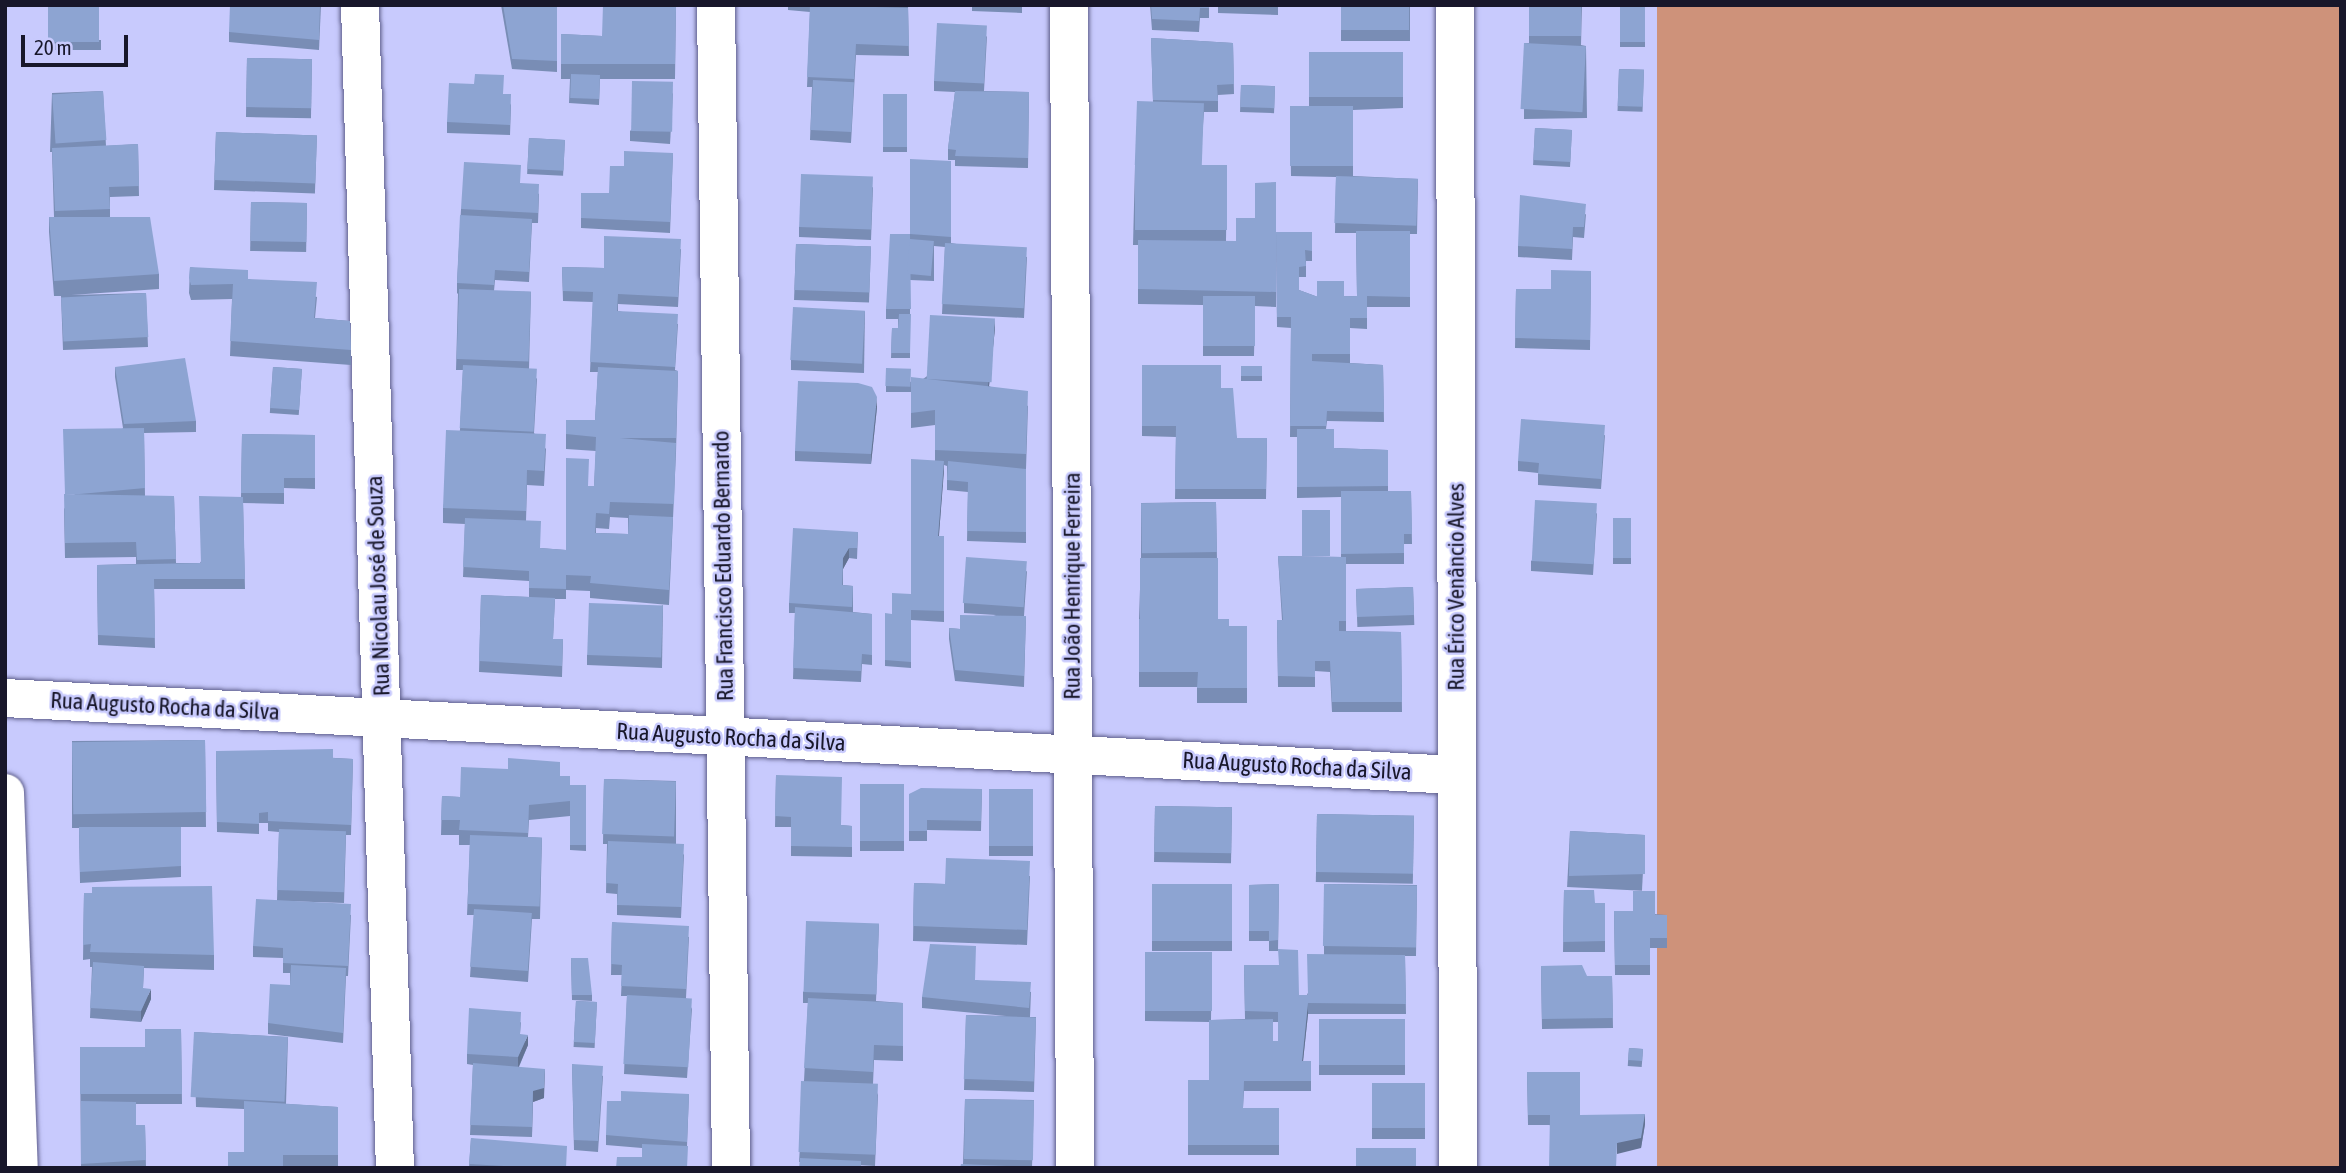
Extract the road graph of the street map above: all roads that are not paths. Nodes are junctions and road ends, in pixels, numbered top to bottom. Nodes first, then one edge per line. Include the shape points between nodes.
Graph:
1 (360, 5) edge
2 (716, 5) edge
3 (1069, 5) edge
4 (1455, 5) edge
5 (5, 698) edge
6 (382, 718) junction
7 (725, 736) junction
8 (1073, 755) junction
9 (1457, 775) junction
10 (5, 793) edge
11 (19, 1168) edge
12 (395, 1168) edge
13 (731, 1168) edge
14 (1074, 1168) edge
15 (1458, 1168) edge

1 - 6 street, Rua Nicolau José de Souza
2 - 7 street, Rua Francisco Eduardo Bernardo
3 - 8 street, Rua João Henrique Ferreira
4 - 9 street, Rua Érico Venâncio Alves
5 - 6 street, Rua Augusto Rocha da Silva
6 - 7 street, Rua Augusto Rocha da Silva
6 - 12 street, Rua Nicolau José de Souza
7 - 8 street, Rua Augusto Rocha da Silva
7 - 13 street, Rua Francisco Eduardo Bernardo
8 - 9 street, Rua Augusto Rocha da Silva
8 - 14 street, Rua João Henrique Ferreira
9 - 15 street, Rua Érico Venâncio Alves
10 - 11 street

